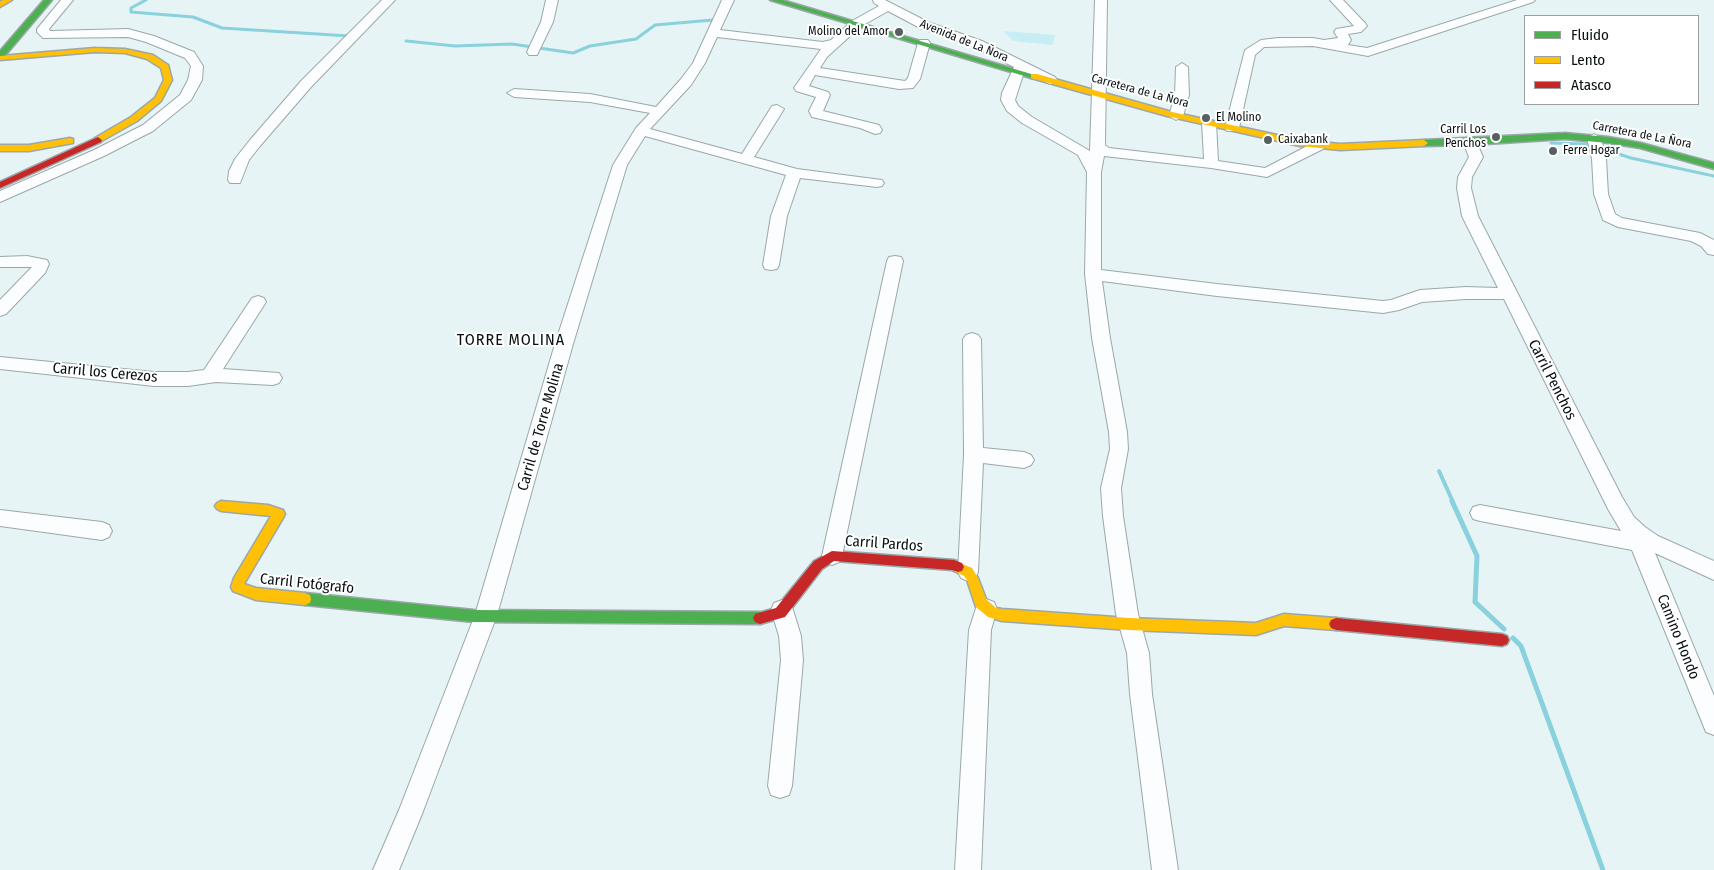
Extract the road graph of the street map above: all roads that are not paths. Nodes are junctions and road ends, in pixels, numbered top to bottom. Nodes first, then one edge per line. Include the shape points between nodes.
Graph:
1 (8, 0) edge
2 (48, 0) edge
3 (67, 0) edge
4 (389, 0) edge
5 (552, 0) edge
6 (774, 0) edge
7 (1101, 0) edge
8 (1336, 0) edge
9 (1529, 0) edge
10 (727, 1) edge
11 (882, 3) edge
12 (0, 5) edge
13 (856, 24) junction
14 (714, 34) junction
15 (835, 43) junction
16 (924, 43) junction
17 (811, 45) junction
18 (1348, 46) junction
19 (534, 52) dead end
20 (822, 56) junction
21 (0, 57) edge
22 (41, 57) junction
23 (0, 63) edge
24 (1182, 67) dead end
25 (1018, 70) junction
26 (812, 71) junction
27 (1052, 80) junction
28 (514, 93) dead end
29 (1100, 95) junction
30 (777, 109) dead end
31 (658, 111) junction
32 (1176, 116) junction
33 (1209, 123) junction
34 (1232, 128) junction
35 (874, 130) dead end
36 (640, 131) junction
37 (1470, 142) junction
38 (1596, 144) junction
39 (1098, 146) junction
40 (1318, 146) junction
41 (0, 148) edge
42 (1078, 148) junction
43 (746, 159) junction
44 (1211, 164) junction
45 (1714, 166) edge
46 (1094, 172) junction
47 (794, 173) junction
48 (235, 180) dead end
49 (877, 183) dead end
50 (0, 185) edge
51 (0, 197) edge
52 (1714, 250) edge
53 (895, 261) dead end
54 (0, 262) edge
55 (771, 265) dead end
56 (1093, 274) junction
57 (1509, 294) junction
58 (258, 302) dead end
59 (0, 310) edge
60 (972, 339) dead end
61 (0, 363) edge
62 (210, 375) junction
63 (273, 378) dead end
64 (974, 455) junction
65 (1024, 460) dead end
66 (221, 506) dead end
67 (1480, 513) dead end
68 (0, 518) edge
69 (102, 530) dead end
70 (1639, 540) junction
71 (832, 556) junction
72 (1714, 571) edge
73 (968, 572) junction
74 (986, 609) junction
75 (782, 610) junction
76 (486, 615) junction
77 (1130, 624) junction
78 (1502, 640) dead end
79 (1714, 724) edge
80 (780, 786) dead end
81 (386, 870) edge
82 (968, 870) edge
83 (1165, 870) edge

1 - 12 main road
2 - 21 main road
3 - 51 street via 44,29 47,35 128,33 150,38 190,55 197,66 195,80 186,97 148,128
4 - 48 street via 306,84 255,143 242,159
5 - 19 street
6 - 13 main road, Carretera de La Ñora
7 - 29 street
8 - 18 street via 1361,26 1357,30 1340,32
9 - 18 street via 1374,51
10 - 14 street, Carril de Torre Molina
11 - 13 street
11 - 27 street, Avenida de La Ñora via 924,26 978,44
13 - 15 street
13 - 16 main road, Carretera de La Ñora
14 - 17 street
14 - 31 street, Carril de Torre Molina via 686,82
15 - 17 street
15 - 20 street
16 - 25 main road, Carretera de La Ñora
16 - 26 street via 914,79 908,85
17 - 20 street via 820,48
18 - 34 street via 1278,42 1254,48 1249,53
20 - 26 street
21 - 22 main road
22 - 23 main road
22 - 41 main road via 122,57 149,66 156,76 156,83 140,105 103,129 75,140 42,147
22 - 50 main road via 110,50 139,54 165,67 168,80 158,99 134,119 96,141
24 - 32 street via 1182,95
25 - 27 main road, Carretera de La Ñora
25 - 42 street via 1009,93 1012,108
26 - 35 street via 801,88 824,94 816,112
27 - 29 main road, Carretera de La Ñora
28 - 31 street via 590,98
29 - 32 main road, Carretera de La Ñora
29 - 39 street
30 - 43 street
31 - 36 street, Carril de Torre Molina
32 - 33 main road, Carretera de La Ñora
33 - 34 main road, Carretera de La Ñora
33 - 44 street
34 - 40 main road, Carretera de La Ñora
36 - 43 street
36 - 76 street, Carril de Torre Molina via 617,174
37 - 38 main road, Carretera de La Ñora via 1536,136
37 - 40 main road, Carretera de La Ñora
37 - 57 street, Carril Penchos via 1476,155 1465,177 1465,200
38 - 45 main road, Carretera de La Ñora via 1658,150
38 - 52 street via 1601,194 1608,217 1618,222 1695,237 1707,242
39 - 42 street via 1092,150
39 - 44 street via 1105,152
39 - 46 street
40 - 44 street via 1267,173
42 - 46 street via 1089,158
43 - 47 street via 786,168
46 - 56 street
47 - 49 street
47 - 55 street via 779,216
53 - 71 street
54 - 59 street via 42,264
56 - 57 street via 1383,307 1427,295
56 - 77 street via 1118,432 1119,449 1111,488 1112,516
57 - 70 street, Carril Penchos via 1615,503
58 - 62 street
60 - 64 street
61 - 62 street, Carril los Cerezos via 154,379
62 - 63 street, Carril los Cerezos
64 - 65 street
64 - 73 street
66 - 76 main road, Carril Fotógrafo via 268,510 278,514 238,582 237,587 241,590
67 - 70 street
68 - 69 street
70 - 72 street
70 - 79 street, Camino Hondo
71 - 73 main road, Carril Pardos via 954,565
71 - 75 main road, Carril Pardos via 818,565
73 - 74 main road via 980,603
74 - 77 main road via 1022,617
74 - 82 street via 980,630
75 - 76 main road, Carril Pardos via 767,618 746,619
75 - 80 street via 790,636 792,660
76 - 81 street, Carril de Torre Molina
77 - 78 main road via 1256,629 1284,620
77 - 83 street via 1138,653

